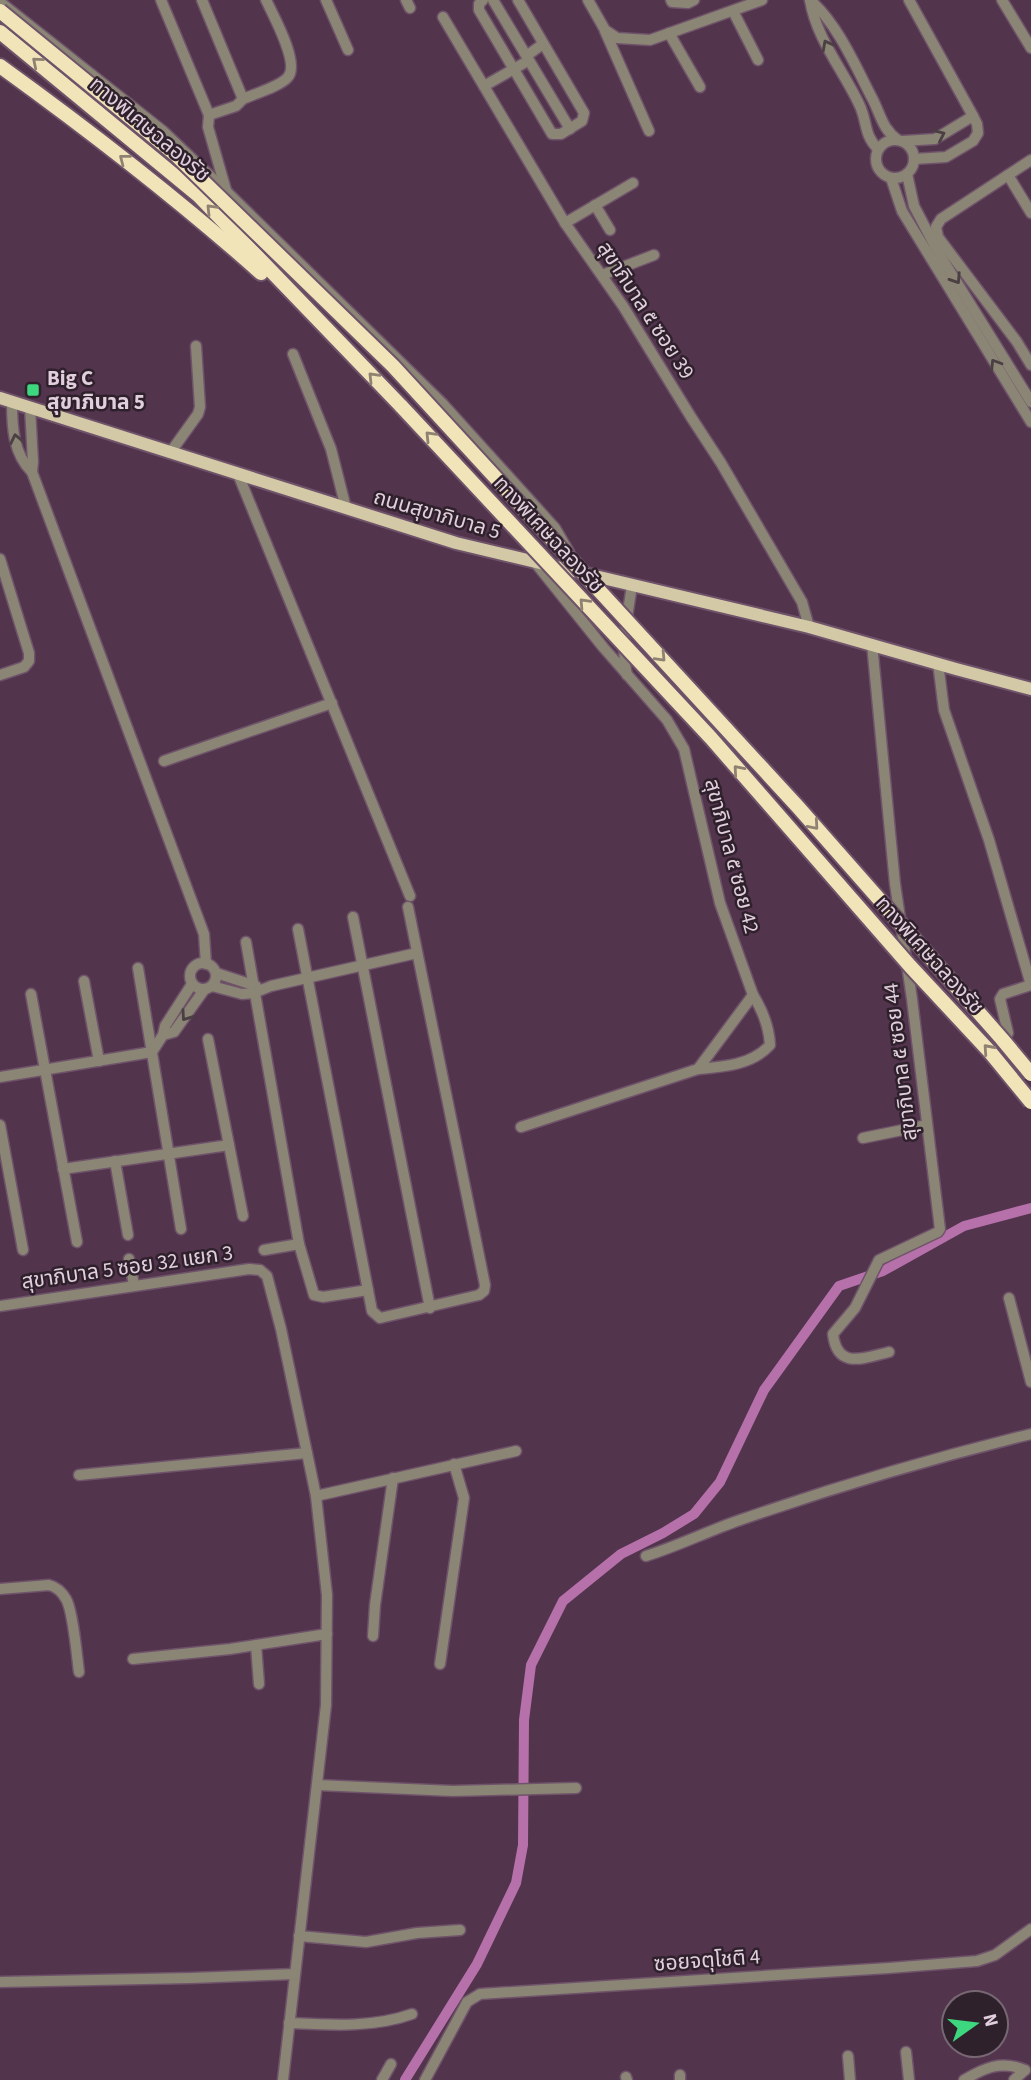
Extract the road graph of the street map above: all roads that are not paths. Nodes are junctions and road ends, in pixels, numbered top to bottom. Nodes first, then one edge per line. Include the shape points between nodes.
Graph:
1 (161, 0) edge
2 (202, 0) edge
3 (266, 0) edge
4 (327, 0) edge
5 (484, 0) edge
6 (493, 0) edge
7 (518, 0) edge
8 (588, 0) edge
9 (671, 0) edge
10 (694, 0) edge
11 (762, 0) edge
12 (810, 0) edge
13 (909, 0) edge
14 (1002, 0) edge
15 (0, 2) edge
16 (733, 10) junction
17 (0, 11) edge
18 (443, 17) dead end
19 (605, 30) junction
20 (0, 32) edge
21 (669, 33) junction
22 (543, 44) junction
23 (1030, 46) edge
24 (348, 50) dead end
25 (527, 56) junction
26 (851, 58) junction
27 (758, 60) dead end
28 (0, 66) edge
29 (838, 66) junction
30 (513, 69) junction
31 (484, 86) junction
32 (700, 87) dead end
33 (243, 99) junction
34 (873, 101) junction
35 (861, 107) junction
36 (209, 115) junction
37 (973, 116) junction
38 (570, 129) junction
39 (649, 131) dead end
40 (900, 140) junction
41 (878, 149) junction
42 (914, 159) junction
43 (1031, 160) edge
44 (907, 174) junction
45 (1008, 175) junction
46 (891, 178) junction
47 (633, 183) dead end
48 (226, 191) junction
49 (595, 205) junction
50 (1031, 213) edge
51 (565, 223) junction
52 (610, 230) dead end
53 (654, 255) dead end
54 (603, 275) junction
55 (196, 346) dead end
56 (344, 346) junction
57 (293, 354) dead end
58 (1031, 365) edge
59 (6, 400) edge
60 (1031, 402) edge
61 (30, 407) junction
62 (1031, 422) edge
63 (170, 453) junction
64 (32, 472) junction
65 (238, 474) junction
66 (345, 508) junction
67 (0, 559) edge
68 (533, 561) junction
69 (572, 569) junction
70 (632, 586) junction
71 (809, 627) junction
72 (872, 644) junction
73 (938, 663) junction
74 (0, 675) edge
75 (628, 675) junction
76 (1031, 689) edge
77 (332, 703) junction
78 (164, 761) dead end
79 (410, 896) dead end
80 (408, 907) dead end
81 (354, 918) dead end
82 (298, 929) dead end
83 (247, 942) dead end
84 (417, 953) junction
85 (206, 964) junction
86 (364, 964) junction
87 (138, 968) dead end
88 (216, 973) junction
89 (307, 977) junction
90 (84, 981) dead end
91 (192, 984) junction
92 (1031, 985) edge
93 (208, 988) junction
94 (257, 989) junction
95 (31, 994) dead end
96 (754, 995) junction
97 (1008, 1033) dead end
98 (163, 1035) junction
99 (208, 1039) dead end
100 (152, 1052) junction
101 (99, 1061) junction
102 (698, 1069) junction
103 (44, 1070) junction
104 (1031, 1074) edge
105 (0, 1077) edge
106 (1031, 1102) edge
107 (0, 1125) edge
108 (927, 1125) junction
109 (521, 1127) dead end
110 (863, 1138) dead end
111 (229, 1145) junction
112 (169, 1154) junction
113 (115, 1161) junction
114 (63, 1168) junction
115 (243, 1216) dead end
116 (181, 1229) dead end
117 (128, 1235) dead end
118 (77, 1242) dead end
119 (299, 1244) junction
120 (23, 1250) dead end
121 (264, 1250) dead end
122 (129, 1259) dead end
123 (134, 1285) junction
124 (368, 1290) junction
125 (1009, 1298) dead end
126 (0, 1306) edge
127 (430, 1308) junction
128 (889, 1352) dead end
129 (1031, 1381) edge
130 (1031, 1434) edge
131 (516, 1451) dead end
132 (307, 1453) junction
133 (454, 1464) junction
134 (79, 1475) dead end
135 (393, 1478) junction
136 (316, 1496) junction
137 (646, 1556) dead end
138 (0, 1588) edge
139 (327, 1634) junction
140 (373, 1636) dead end
141 (256, 1645) junction
142 (133, 1659) dead end
143 (440, 1664) dead end
144 (79, 1672) dead end
145 (259, 1684) dead end
146 (317, 1785) junction
147 (576, 1788) dead end
148 (1031, 1929) edge
149 (460, 1930) dead end
150 (299, 1936) junction
151 (295, 1974) junction
152 (0, 1982) edge
153 (412, 2014) dead end
154 (289, 2023) junction
155 (906, 2052) dead end
156 (848, 2056) dead end
157 (391, 2064) dead end
158 (1028, 2069) edge
159 (283, 2080) edge
160 (382, 2080) edge
161 (425, 2080) edge
162 (850, 2080) edge
163 (909, 2080) edge
164 (967, 2080) edge
165 (1014, 2080) edge

1 - 36 street
2 - 33 street
3 - 33 street via 288,49 290,71 281,82
4 - 24 street
5 - 30 street via 479,10
6 - 25 street
7 - 22 street
8 - 19 street
9 - 10 street
11 - 16 street
12 - 26 street via 823,12
29 -> 12 street via 813,17
13 - 37 street
14 - 23 street
15 - 48 street via 163,131
16 - 21 street
16 - 27 street
17 -> 104 highway, ทางพิเศษฉลองรัช, bridge via 175,154 393,366 798,807
18 - 31 street, สุขาภิบาล ๕ ซอย 39
19 - 21 street via 632,40
19 - 39 street
56 -> 20 highway, ทางพิเศษฉลองรัช via 198,195
21 - 32 street
22 - 25 street
22 - 38 street via 584,113 582,121
25 - 30 street via 526,62
25 - 38 street
26 - 29 street
26 - 34 street
56 -> 28 highway via 216,233
29 - 35 street
30 - 31 street
30 - 38 street via 552,134
31 - 51 street, สุขาภิบาล ๕ ซอย 39
33 - 36 street
34 - 35 street
34 - 40 street via 886,131
35 - 41 street via 869,140
36 - 48 street via 208,127
40 -> 37 street via 935,139
37 - 42 street via 978,132 973,141 947,157
40 - 41 street via 887,141
40 - 42 street via 911,149
41 - 46 street via 878,169
42 - 44 street
43 - 45 street
44 - 46 street
44 -> 60 street via 914,206 932,240
45 - 50 street
45 - 58 street via 941,219 936,227 938,237
62 -> 46 street via 902,211
47 - 49 street
48 - 69 street via 443,404 555,528 570,554
49 - 51 street
49 - 52 street
51 - 54 street, สุขาภิบาล ๕ ซอย 39
53 - 54 street
54 - 71 street, สุขาภิบาล ๕ ซอย 39 via 768,541 802,602
55 - 63 street via 200,407
106 -> 56 highway, ทางพิเศษฉลองรัช, bridge via 711,738
57 - 66 street via 331,449
59 - 61 main road, ถนนสุขาภิบาล 5
64 -> 59 street via 17,448
61 - 63 main road, ถนนสุขาภิบาล 5
61 - 64 street
63 - 65 main road, ถนนสุขาภิบาล 5
64 - 85 street via 204,934
65 - 66 main road, ถนนสุขาภิบาล 5
65 - 77 street
66 - 68 main road, ถนนสุขาภิบาล 5 via 456,543
67 - 74 street via 29,653 24,667
68 - 69 main road, ถนนสุขาภิบาล 5
68 - 75 street, สุขาภิบาล ๕ ซอย 42
69 - 70 main road, ถนนสุขาภิบาล 5
70 - 71 main road, ถนนสุขาภิบาล 5
70 - 75 street via 625,650
71 - 72 main road, ถนนสุขาภิบาล 5
72 - 73 main road, ถนนสุขาภิบาล 5
72 - 108 street, สุขาภิบาล ๕ ซอย 44 via 895,884
73 - 76 main road, ถนนสุขาภิบาล 5
73 - 92 street via 944,710 989,840
75 - 96 street, สุขาภิบาล ๕ ซอย 42 via 667,720 684,749 720,903
77 - 78 street
77 - 79 street
80 - 84 street
81 - 86 street
82 - 89 street
83 - 94 street
84 - 86 street
84 - 127 street via 485,1285 479,1296
85 - 88 street
85 - 91 street via 194,967
86 - 89 street
86 - 127 street
87 - 100 street
88 - 93 street
88 - 94 street
89 - 94 street
89 - 124 street
90 - 101 street
91 - 93 street
91 - 98 street
92 - 97 street via 1000,999
93 - 94 street via 242,994
93 -> 98 street via 174,1032
94 - 119 street
95 - 103 street
96 - 102 street
96 - 102 street, สุขาภิบาล ๕ ซอย 42 via 766,1020 770,1045 763,1053 730,1066
98 - 100 street
99 - 111 street
100 - 101 street
100 - 112 street
101 - 103 street
102 - 109 street
103 - 105 street
103 - 114 street
107 - 120 street
108 - 110 street
108 - 128 street, สุขาภิบาล ๕ ซอย 44 via 940,1229 880,1260 855,1308 833,1334 839,1354 846,1358
111 - 112 street
111 - 115 street
112 - 113 street
112 - 116 street
113 - 114 street
113 - 117 street
114 - 118 street
119 - 121 street
119 - 124 street via 314,1295
122 - 123 street
123 - 126 street, สุขาภิบาล 5 ซอย 32 แยก 3
123 - 132 street, สุขาภิบาล 5 ซอย 32 แยก 3 via 249,1269 267,1276
124 - 127 street via 372,1311 380,1318
125 - 129 street
130 - 137 street via 830,1491
131 - 133 street
132 - 134 street
132 - 136 street
133 - 135 street
133 - 143 street via 464,1498
135 - 136 street
135 - 140 street
136 - 139 street
138 - 144 street via 49,1585 60,1591 69,1604
139 - 141 street
139 - 146 street via 326,1705
141 - 142 street
141 - 145 street
146 - 147 street via 453,1791
146 - 150 street
148 - 161 street, ซอยจตุโชติ 4 via 995,1955 973,1961 480,1994 467,2002
149 - 150 street via 366,1942
150 - 151 street
151 - 152 street
151 - 154 street
153 - 154 street via 387,2022
154 - 159 street
155 - 163 street
156 - 162 street
157 - 160 street
158 - 164 street via 1011,2064 977,2071
158 - 165 street

